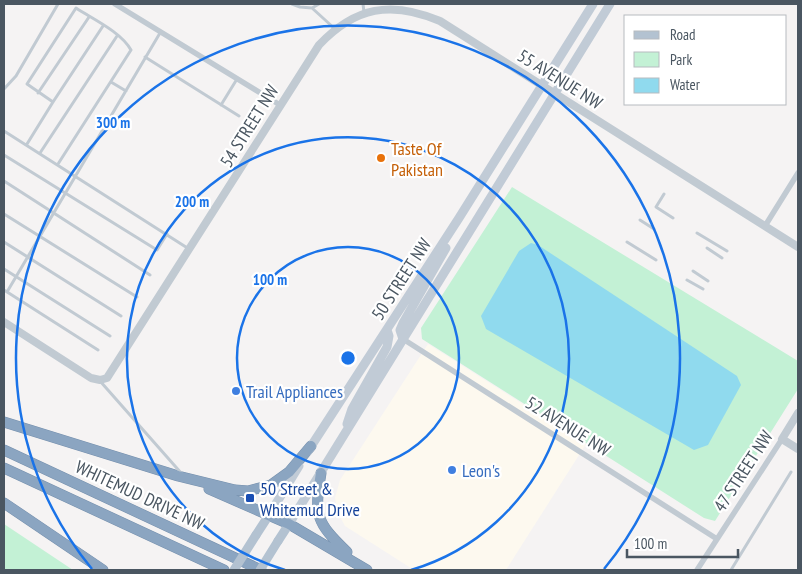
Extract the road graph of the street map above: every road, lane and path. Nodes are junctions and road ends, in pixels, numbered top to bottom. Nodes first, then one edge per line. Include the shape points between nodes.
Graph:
1 (52, 4) edge
2 (115, 4) edge
3 (292, 4) edge
4 (319, 4) edge
5 (363, 4) edge
6 (593, 4) edge
7 (610, 4) edge
8 (58, 5) edge
9 (312, 8) junction
10 (374, 10) joint
11 (364, 13) junction
12 (89, 17) junction
13 (103, 26) junction
14 (335, 30) junction
15 (161, 32) junction
16 (118, 36) junction
17 (145, 57) junction
18 (237, 80) junction
19 (111, 82) junction
20 (542, 86) junction
21 (4, 89) edge
22 (126, 91) junction
23 (38, 93) junction
24 (554, 94) junction
25 (53, 102) junction
26 (221, 105) junction
27 (280, 106) junction
28 (239, 116) dead end
29 (4, 131) edge
30 (27, 144) junction
31 (40, 153) junction
32 (4, 154) edge
33 (58, 164) junction
34 (798, 173) edge
35 (75, 175) junction
36 (4, 182) edge
37 (795, 184) edge
38 (65, 193) junction
39 (664, 194) dead end
40 (4, 214) edge
41 (54, 214) junction
42 (459, 218) junction
43 (673, 218) dead end
44 (640, 220) dead end
45 (765, 226) junction
46 (654, 229) dead end
47 (697, 233) dead end
48 (167, 234) junction
49 (40, 237) junction
50 (4, 242) edge
51 (627, 242) dead end
52 (798, 247) edge
53 (707, 248) dead end
54 (189, 249) junction
55 (726, 251) dead end
56 (28, 258) junction
57 (722, 258) dead end
58 (656, 260) dead end
59 (4, 269) edge
60 (693, 271) dead end
61 (150, 275) dead end
62 (16, 277) junction
63 (687, 280) dead end
64 (708, 280) dead end
65 (703, 289) dead end
66 (5, 291) edge
67 (137, 297) dead end
68 (121, 316) dead end
69 (4, 322) edge
70 (387, 330) junction
71 (110, 336) dead end
72 (403, 339) junction
73 (98, 350) dead end
74 (102, 380) junction
75 (798, 413) edge
76 (4, 422) edge
77 (342, 438) junction
78 (782, 439) junction
79 (311, 446) junction
80 (798, 449) edge
81 (4, 450) edge
82 (4, 468) edge
83 (791, 472) dead end
84 (321, 473) junction
85 (182, 477) junction
86 (4, 503) edge
87 (269, 515) junction
88 (289, 524) junction
89 (717, 539) junction
90 (364, 568) edge
91 (103, 570) edge
92 (224, 570) edge
93 (234, 570) edge
94 (260, 570) edge
95 (697, 570) edge
96 (731, 570) edge

1 - 8 lane
2 - 15 street
3 - 9 lane
4 - 9 lane
5 - 11 lane
6 - 20 main road, 50 STREET NW
7 - 24 main road, 50 STREET NW
8 - 21 lane via 16,76
9 - 14 lane
10 - 11 street, 54 STREET NW
10 - 20 street, 55 AVENUE NW via 405,10 440,21
11 - 14 street, 54 STREET NW
12 - 13 lane
12 - 23 lane
12 - 23 lane via 76,8 27,84
13 - 16 lane
13 - 25 lane
14 - 27 street, 54 STREET NW via 319,46
15 - 17 lane
15 - 18 street
16 - 19 lane via 131,50
16 - 31 lane
17 - 22 lane
17 - 26 lane
18 - 26 lane
18 - 27 street
19 - 22 lane
19 - 33 lane
20 - 24 street, 55 AVENUE NW
20 - 42 main road, 50 STREET NW
22 - 35 lane
23 - 25 lane
24 - 45 street, 55 AVENUE NW
24 - 72 main road, 50 STREET NW
25 - 30 lane
26 - 28 lane
27 - 54 street, 54 STREET NW
29 - 30 lane
30 - 31 lane
31 - 33 lane
32 - 38 lane
33 - 35 lane
34 - 37 street
35 - 38 lane
35 - 48 lane
36 - 41 lane
37 - 45 street
38 - 41 lane
38 - 48 lane via 157,250
39 - 43 lane via 656,207
40 - 49 lane
41 - 49 lane
41 - 61 lane
42 - 70 main road, 50 STREET NW
42 - 72 main road via 439,264 403,323 400,330
44 - 46 lane
45 - 52 street, 55 AVENUE NW
47 - 55 lane
48 - 54 lane
49 - 56 lane
49 - 67 lane
50 - 56 lane
51 - 58 lane
53 - 57 lane
54 - 74 street, 54 STREET NW via 116,367
56 - 62 lane
56 - 68 lane
59 - 62 lane
60 - 64 lane
62 - 66 lane
62 - 71 lane
63 - 65 lane
66 - 73 lane
69 - 74 street via 91,378
70 - 77 main road via 387,347 352,408
70 - 79 main road, 50 STREET NW
72 - 77 main road, 50 STREET NW
72 - 89 street, 52 AVENUE NW
74 - 85 lane
75 - 78 street, 47 STREET NW
76 - 85 highway
77 - 84 main road, 50 STREET NW
78 - 80 street
78 - 89 street, 47 STREET NW
79 - 85 highway via 289,472 271,486 234,490
79 - 87 main road, 50 STREET NW
81 - 94 highway, WHITEMUD DRIVE NW
82 - 92 highway, WHITEMUD DRIVE NW
83 - 96 lane
84 - 88 main road, 50 STREET NW
84 - 90 highway via 317,508 320,521
85 - 87 highway
86 - 91 highway
87 - 88 highway
87 - 93 main road, 50 STREET NW, bridge
88 - 90 highway
88 - 94 main road, 50 STREET NW, bridge
89 - 95 street, 47 STREET NW

